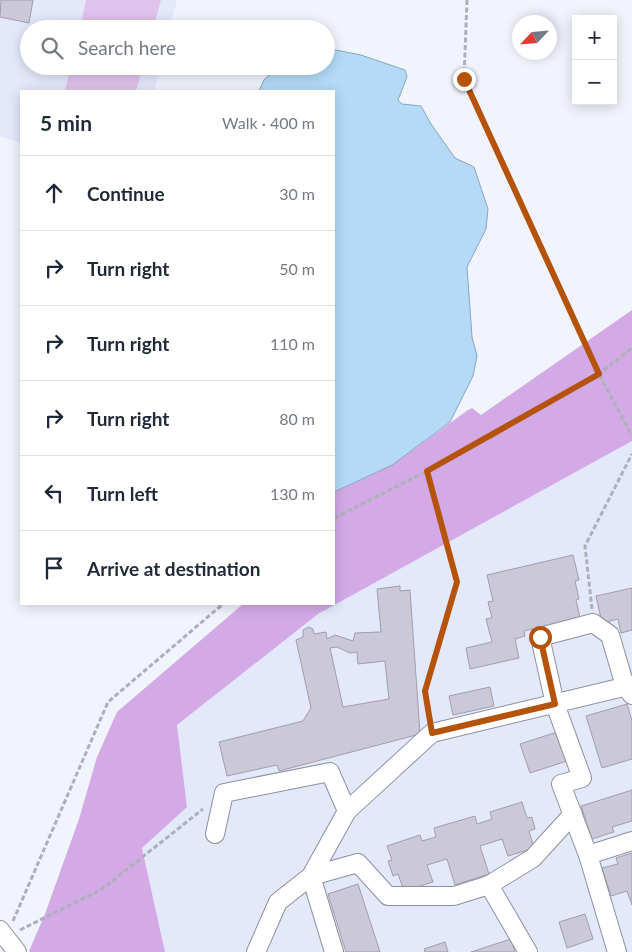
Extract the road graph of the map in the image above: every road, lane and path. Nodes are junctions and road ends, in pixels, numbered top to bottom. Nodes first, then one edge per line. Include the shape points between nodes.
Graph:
1 (467, 0) edge
2 (632, 348) edge
3 (599, 374) junction
4 (632, 436) edge
5 (632, 454) edge
6 (427, 471) junction
7 (335, 517) edge
8 (222, 605) edge
9 (593, 623) junction
10 (630, 689) edge
11 (555, 704) junction
12 (432, 733) junction
13 (224, 793) junction
14 (347, 811) junction
15 (572, 814) junction
16 (215, 834) dead end
17 (632, 840) edge
18 (588, 855) junction
19 (311, 876) junction
20 (489, 885) junction
21 (3, 934) edge
22 (17, 952) edge
23 (256, 952) edge
24 (334, 952) edge
25 (528, 952) edge
26 (617, 952) edge

1 - 3 path via 464,79
2 - 3 path
3 - 4 path
3 - 6 path
5 - 9 path via 585,546
6 - 7 path
6 - 12 path via 457,582 425,691
8 - 21 path via 108,702
9 - 10 street via 610,635
9 - 11 street via 540,637
10 - 11 street
11 - 12 street
11 - 15 street via 582,778 561,784
12 - 14 street
13 - 14 street via 330,772
13 - 16 street
13 - 21 path via 102,889
14 - 19 street
15 - 18 street
15 - 20 street via 534,858
17 - 18 street
18 - 26 street
19 - 20 street via 358,864 388,896 454,896
19 - 23 street via 278,902
19 - 24 street
20 - 25 street
21 - 22 street

